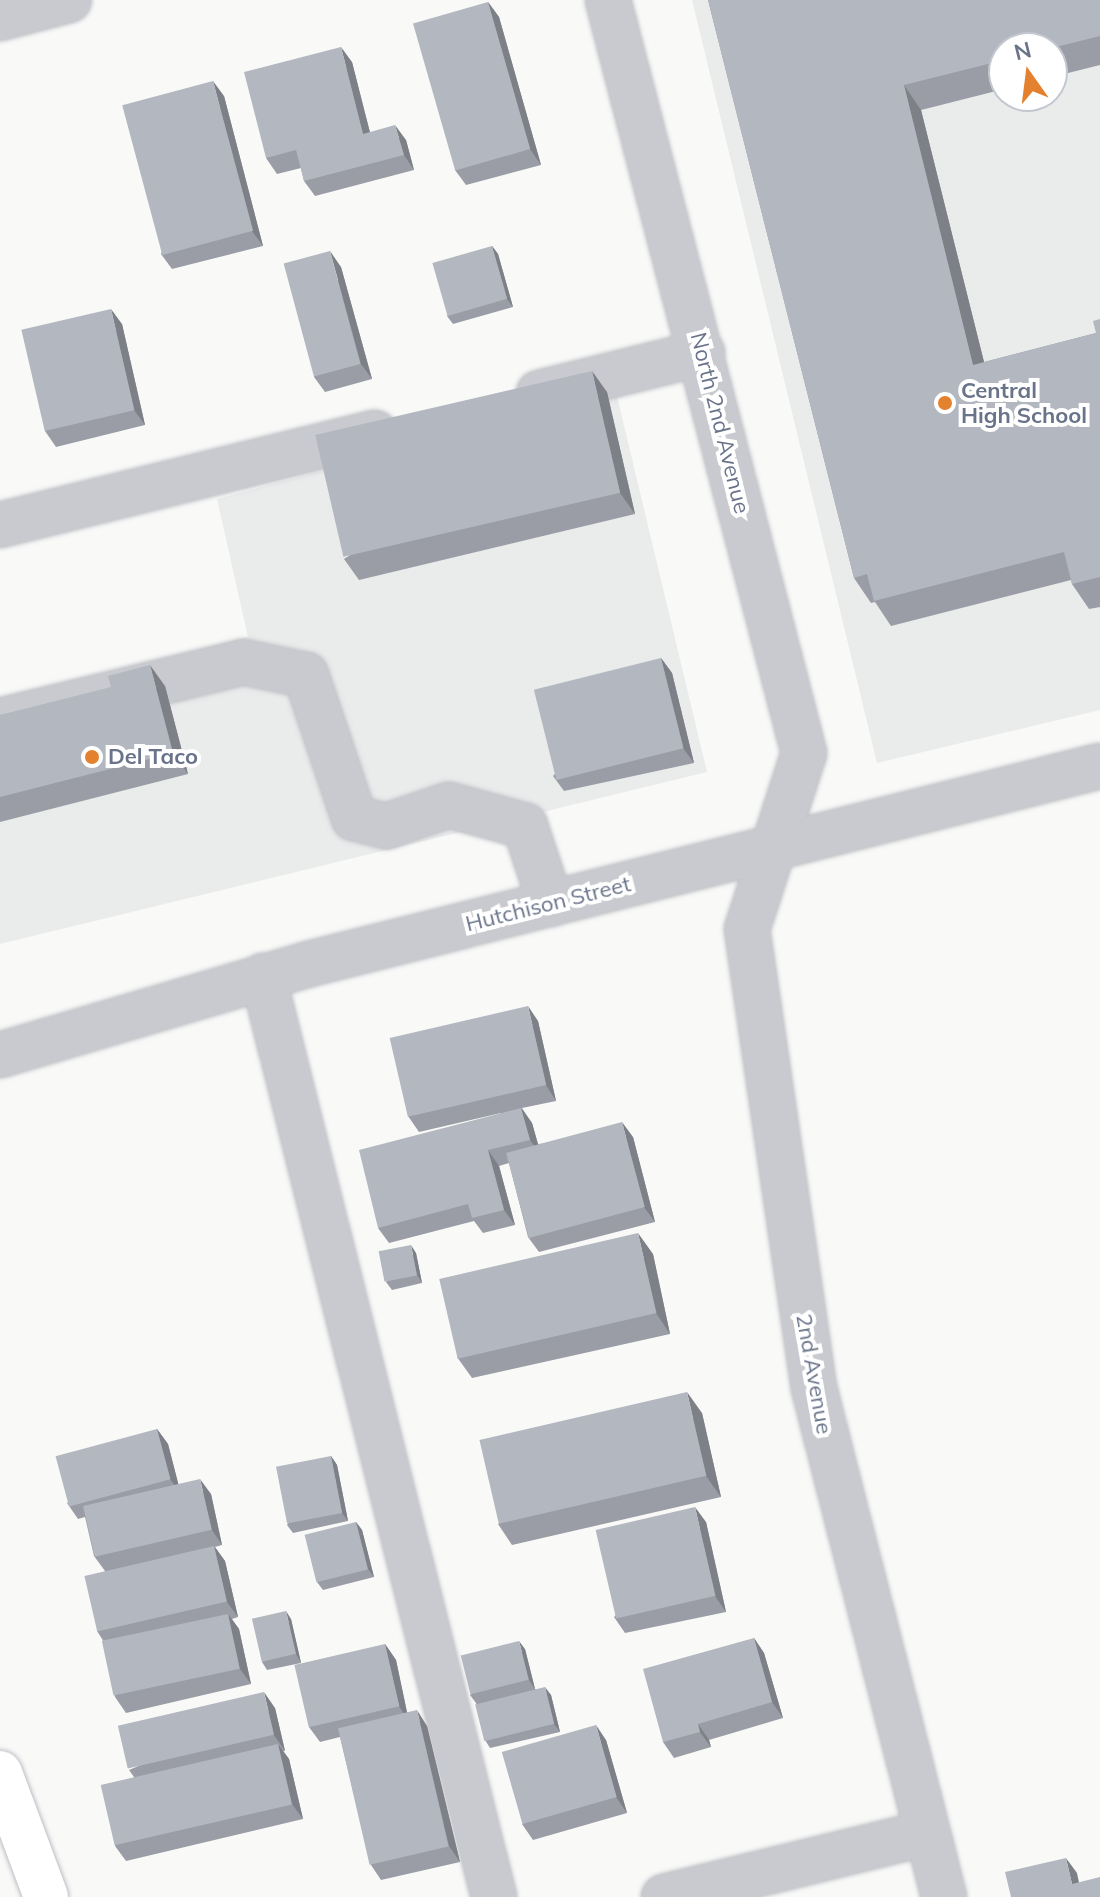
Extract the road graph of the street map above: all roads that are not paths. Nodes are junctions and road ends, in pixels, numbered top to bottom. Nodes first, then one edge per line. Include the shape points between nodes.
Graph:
1 (69, 0) edge
2 (608, 0) edge
3 (0, 18) edge
4 (702, 353) junction
5 (504, 402) edge
6 (412, 424) edge
7 (0, 525) edge
8 (0, 721) edge
9 (1100, 766) edge
10 (778, 846) junction
11 (551, 904) junction
12 (263, 976) junction
13 (0, 1055) edge
14 (0, 1773) edge
15 (927, 1833) junction
16 (46, 1897) edge
17 (494, 1897) edge
18 (664, 1897) edge
19 (944, 1897) edge

1 - 3 street
2 - 4 street, North 2nd Avenue
4 - 5 street
4 - 10 street, North 2nd Avenue via 804,753
6 - 7 street
8 - 11 street via 243,662 306,675 354,818 387,826 449,805 525,826
9 - 10 street, Hutchison Street
10 - 11 street, Hutchison Street
10 - 15 street, 2nd Avenue via 747,929 814,1388
11 - 12 street, Hutchison Street
12 - 13 street, Hutchison Street
12 - 17 street
14 - 16 main road
15 - 18 street
15 - 19 street, 2nd Avenue

